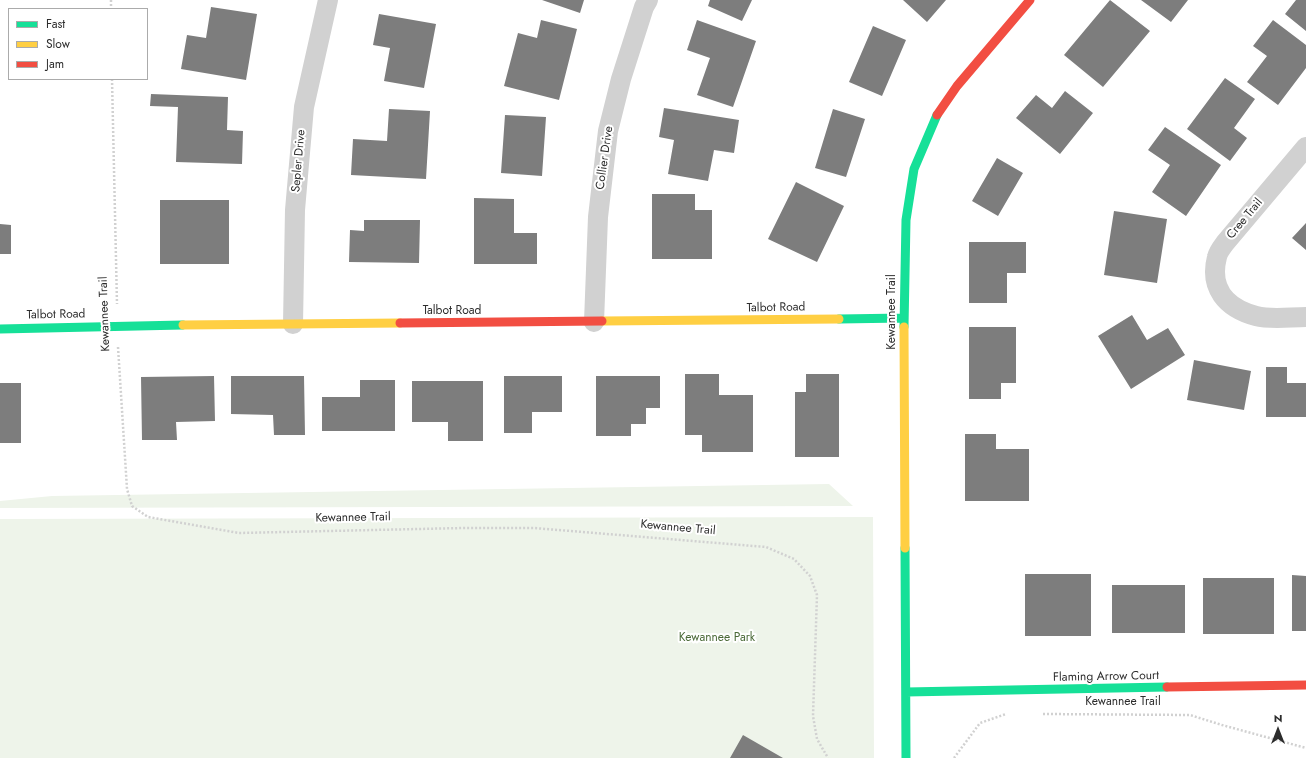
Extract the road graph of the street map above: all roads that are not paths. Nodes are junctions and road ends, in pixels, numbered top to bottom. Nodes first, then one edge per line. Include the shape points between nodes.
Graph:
1 (328, 0) edge
2 (648, 0) edge
3 (1030, 0) edge
4 (1306, 147) edge
5 (1306, 317) edge
6 (904, 318) junction
7 (594, 322) junction
8 (293, 324) junction
9 (0, 329) edge
10 (1306, 685) edge
11 (906, 692) junction
12 (906, 758) edge

1 - 8 street, Sepler Drive via 304,107 294,210
2 - 7 street, Collier Drive via 621,79 608,131 598,217
3 - 6 street, Kewannee Trail via 957,86 934,119 925,140 914,169 906,220
4 - 5 street, Cree Trail via 1225,243 1217,256 1215,274 1219,291 1226,300 1242,311 1258,316
6 - 7 street, Talbot Road
6 - 11 street, Kewannee Trail
7 - 8 street, Talbot Road
8 - 9 street, Talbot Road
10 - 11 street, Flaming Arrow Court
11 - 12 street, Kewannee Trail

